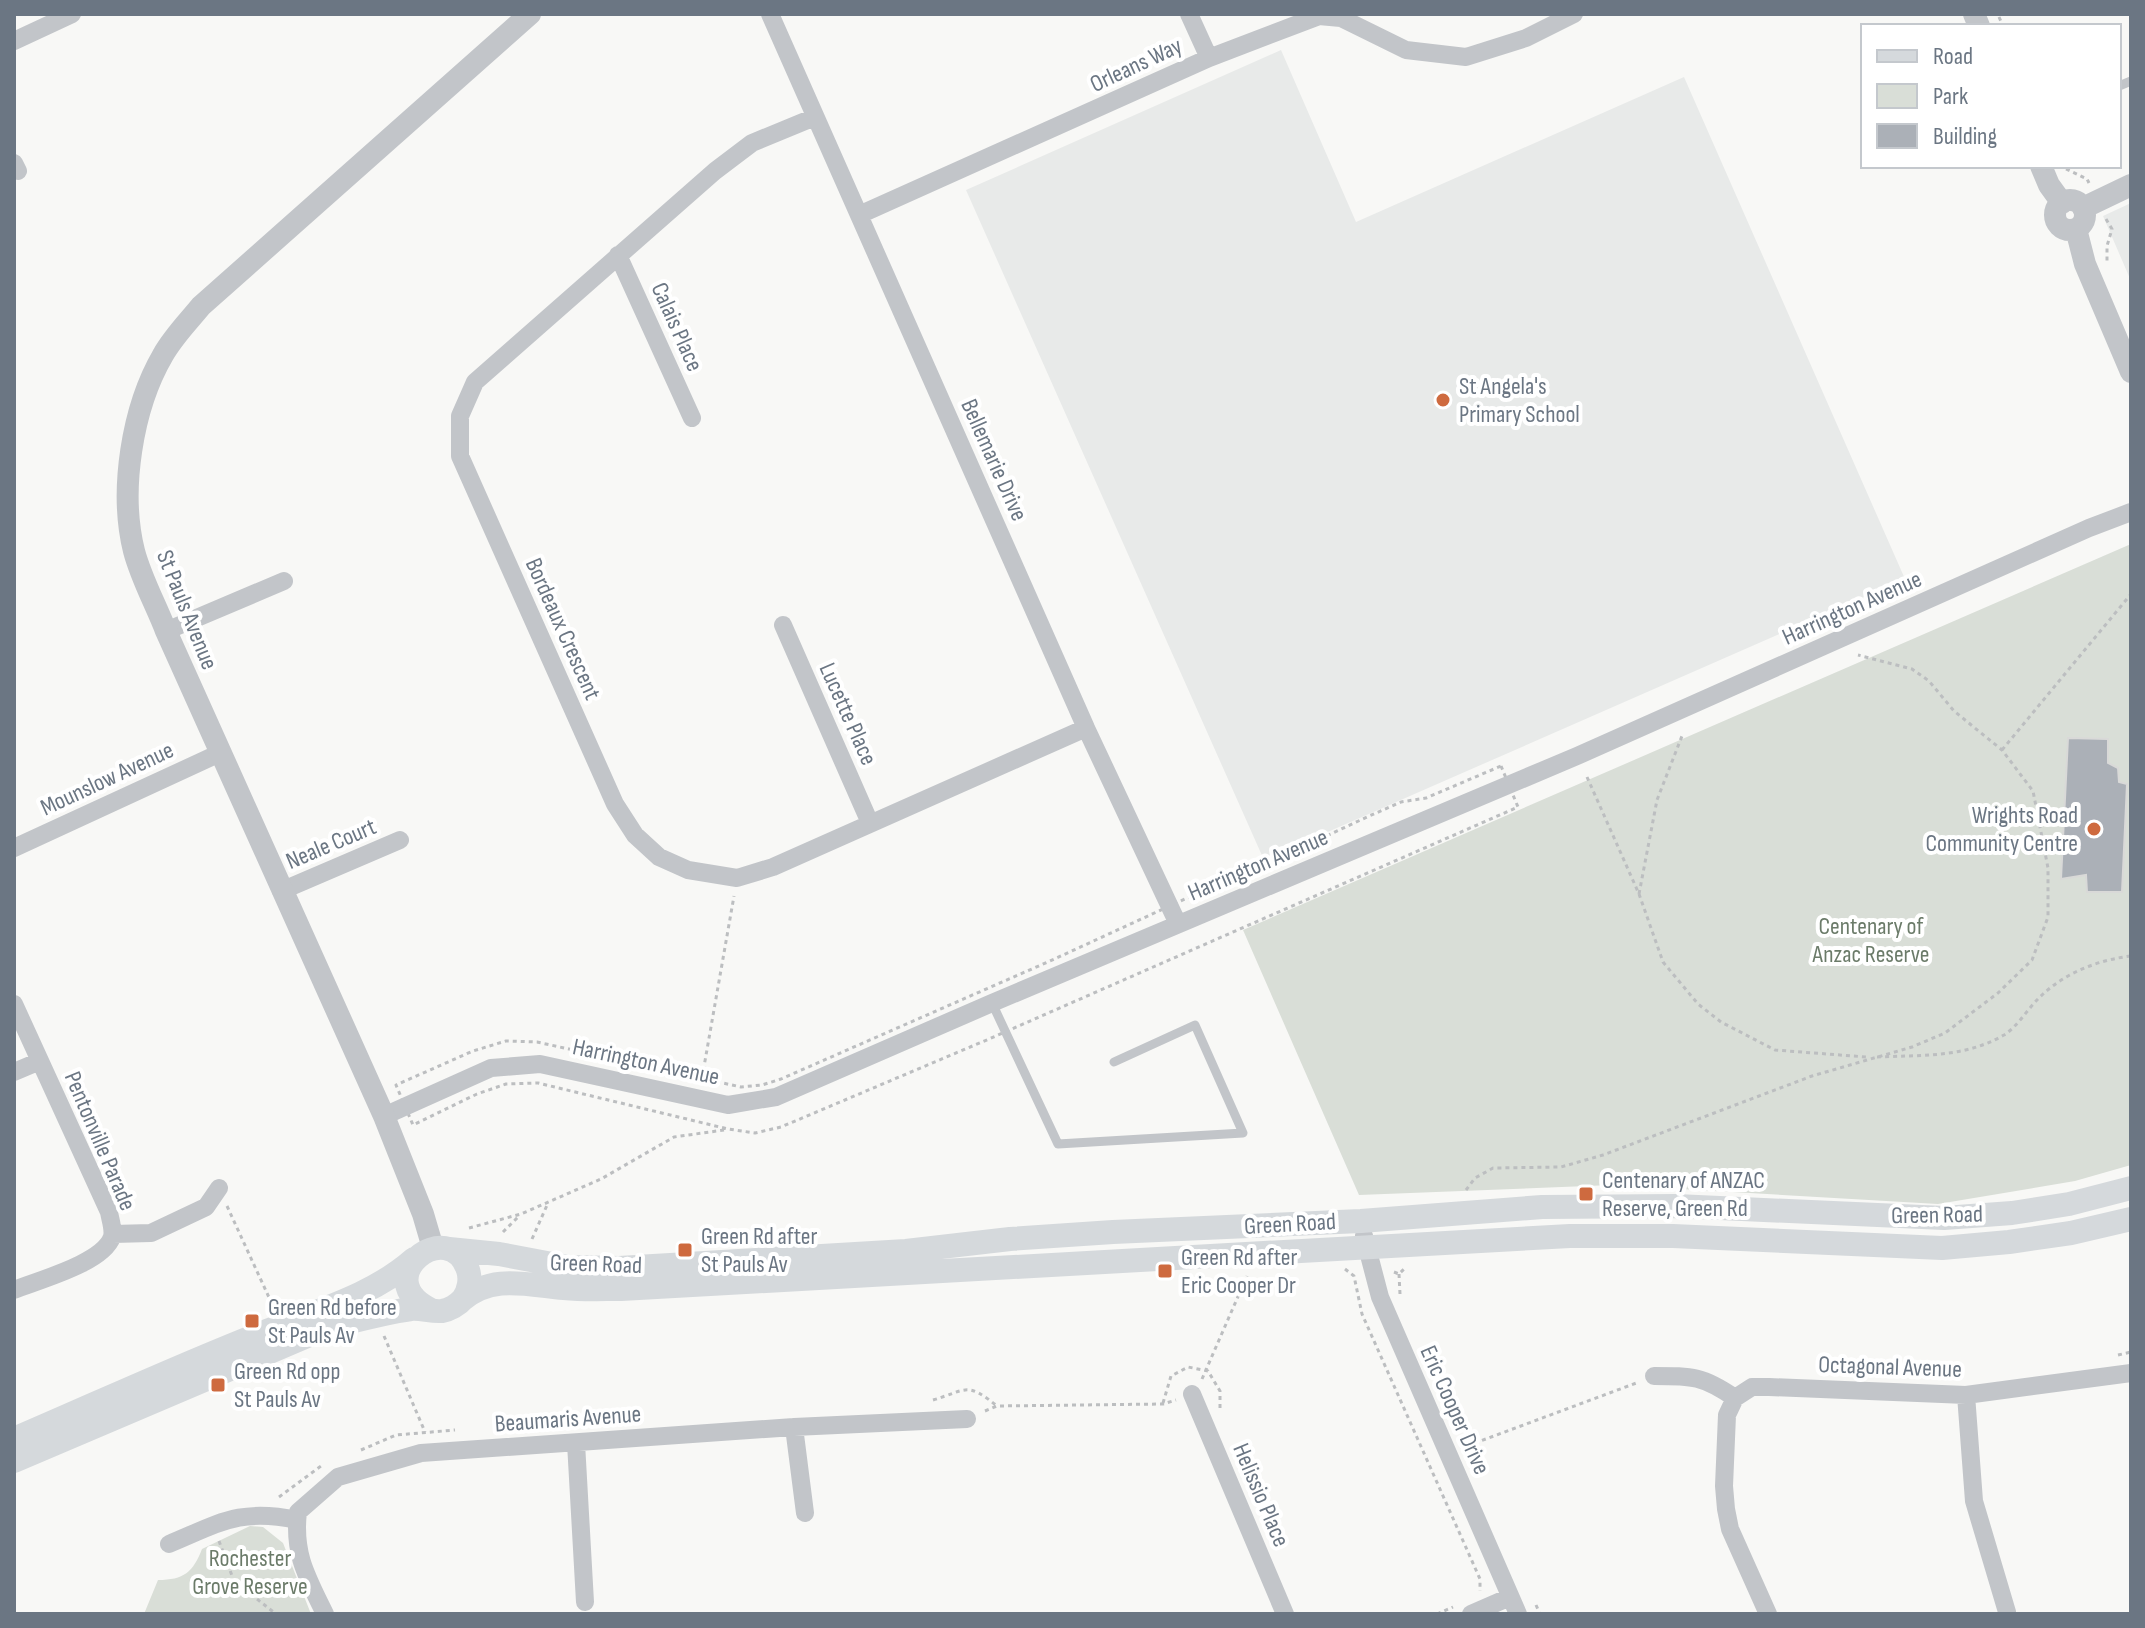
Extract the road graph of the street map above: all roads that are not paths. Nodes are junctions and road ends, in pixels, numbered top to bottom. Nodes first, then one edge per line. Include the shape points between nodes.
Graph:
1 (72, 14) edge
2 (530, 14) edge
3 (770, 14) edge
4 (1189, 14) edge
5 (1574, 14) edge
6 (14, 41) edge
7 (1209, 58) junction
8 (815, 117) junction
9 (2042, 168) edge
10 (2131, 185) edge
11 (2080, 210) junction
12 (859, 215) junction
13 (618, 255) junction
14 (2131, 372) edge
15 (692, 418) dead end
16 (2131, 512) edge
17 (284, 581) dead end
18 (783, 625) dead end
19 (166, 631) junction
20 (1086, 728) junction
21 (220, 753) junction
22 (870, 823) junction
23 (400, 840) dead end
24 (14, 848) edge
25 (281, 891) junction
26 (1178, 924) junction
27 (992, 1003) junction
28 (14, 1004) edge
29 (40, 1061) junction
30 (1114, 1062) dead end
31 (14, 1072) edge
32 (384, 1116) junction
33 (219, 1188) road end
34 (2131, 1188) edge
35 (2131, 1219) edge
36 (1361, 1221) junction
37 (113, 1234) junction
38 (1366, 1246) junction
39 (432, 1252) junction
40 (14, 1290) edge
41 (462, 1300) junction
42 (431, 1310) junction
43 (2131, 1373) edge
44 (1654, 1376) road end
45 (1192, 1394) road end
46 (1966, 1395) junction
47 (1735, 1398) junction
48 (967, 1419) road end
49 (794, 1427) junction
50 (14, 1439) edge
51 (576, 1443) junction
52 (14, 1461) edge
53 (805, 1513) dead end
54 (297, 1520) junction
55 (169, 1544) dead end
56 (585, 1602) dead end
57 (1514, 1605) edge
58 (2007, 1612) dead end
59 (325, 1614) edge
60 (1285, 1614) edge
61 (1471, 1614) edge
62 (1768, 1614) edge

1 - 6 street
2 - 19 street, St Pauls Avenue via 201,306 163,353 132,437 128,490 134,551
3 - 8 street, Bellemarie Drive
4 - 7 street
5 - 7 street, Orleans Way via 1526,38 1466,57 1406,50 1341,18 1319,16
7 - 12 street, Orleans Way
8 - 12 street, Bellemarie Drive
8 - 13 street, Bordeaux Crescent via 752,143
9 - 11 street via 2049,185
10 - 11 street
11 - 14 street via 2085,264
12 - 20 street, Bellemarie Drive
13 - 15 street, Calais Place
13 - 22 street, Bordeaux Crescent via 475,382 460,416 460,456 622,814 659,857 688,870 737,878
16 - 26 street, Harrington Avenue via 1577,756
17 - 19 street
18 - 22 street, Lucette Place
19 - 21 street, St Pauls Avenue
20 - 22 street, Bordeaux Crescent
20 - 26 street, Bellemarie Drive
21 - 24 street, Mounslow Avenue
21 - 25 street, St Pauls Avenue
23 - 25 street, Neale Court
25 - 32 street, St Pauls Avenue
26 - 27 street, Harrington Avenue
27 - 30 lane via 1058,1144 1243,1133 1195,1025
27 - 32 street, Harrington Avenue via 776,1097 728,1105 540,1064 491,1068
28 - 29 street, Pentonville Parade
29 - 31 street
29 - 37 street, Pentonville Parade via 109,1212
32 - 39 street, St Pauls Avenue via 423,1214
33 - 37 street via 206,1207 151,1233
34 - 36 main road, Green Road via 2069,1204 1944,1218 1676,1206 1542,1207
35 - 38 main road, Green Road via 2071,1233 1942,1248 1673,1236
36 - 38 street, Eric Cooper Drive
36 - 39 main road, Green Road via 1113,1232 619,1268
37 - 40 street, Pentonville Parade via 105,1250 89,1260
38 - 41 main road, Green Road via 621,1289 500,1282
38 - 57 street, Eric Cooper Drive via 1380,1297
39 - 41 main road via 459,1256 467,1265 468,1289
39 - 42 main road via 408,1269 407,1283 418,1304
39 - 50 main road via 360,1295
41 - 42 main road via 451,1308
42 - 52 main road via 414,1308 326,1328
43 - 46 street, Octagonal Avenue
44 - 47 street via 1691,1376 1716,1384
45 - 60 street, Helissio Place
46 - 47 street, Octagonal Avenue via 1752,1387
46 - 58 street via 1974,1501
47 - 62 street via 1727,1415 1726,1509
48 - 49 street, Beaumaris Avenue
49 - 51 street, Beaumaris Avenue
49 - 53 street
51 - 54 street, Beaumaris Avenue via 421,1453 338,1477 298,1512
51 - 56 street
54 - 55 street via 268,1514 233,1517
54 - 59 street via 299,1559
57 - 61 street via 1489,1606

